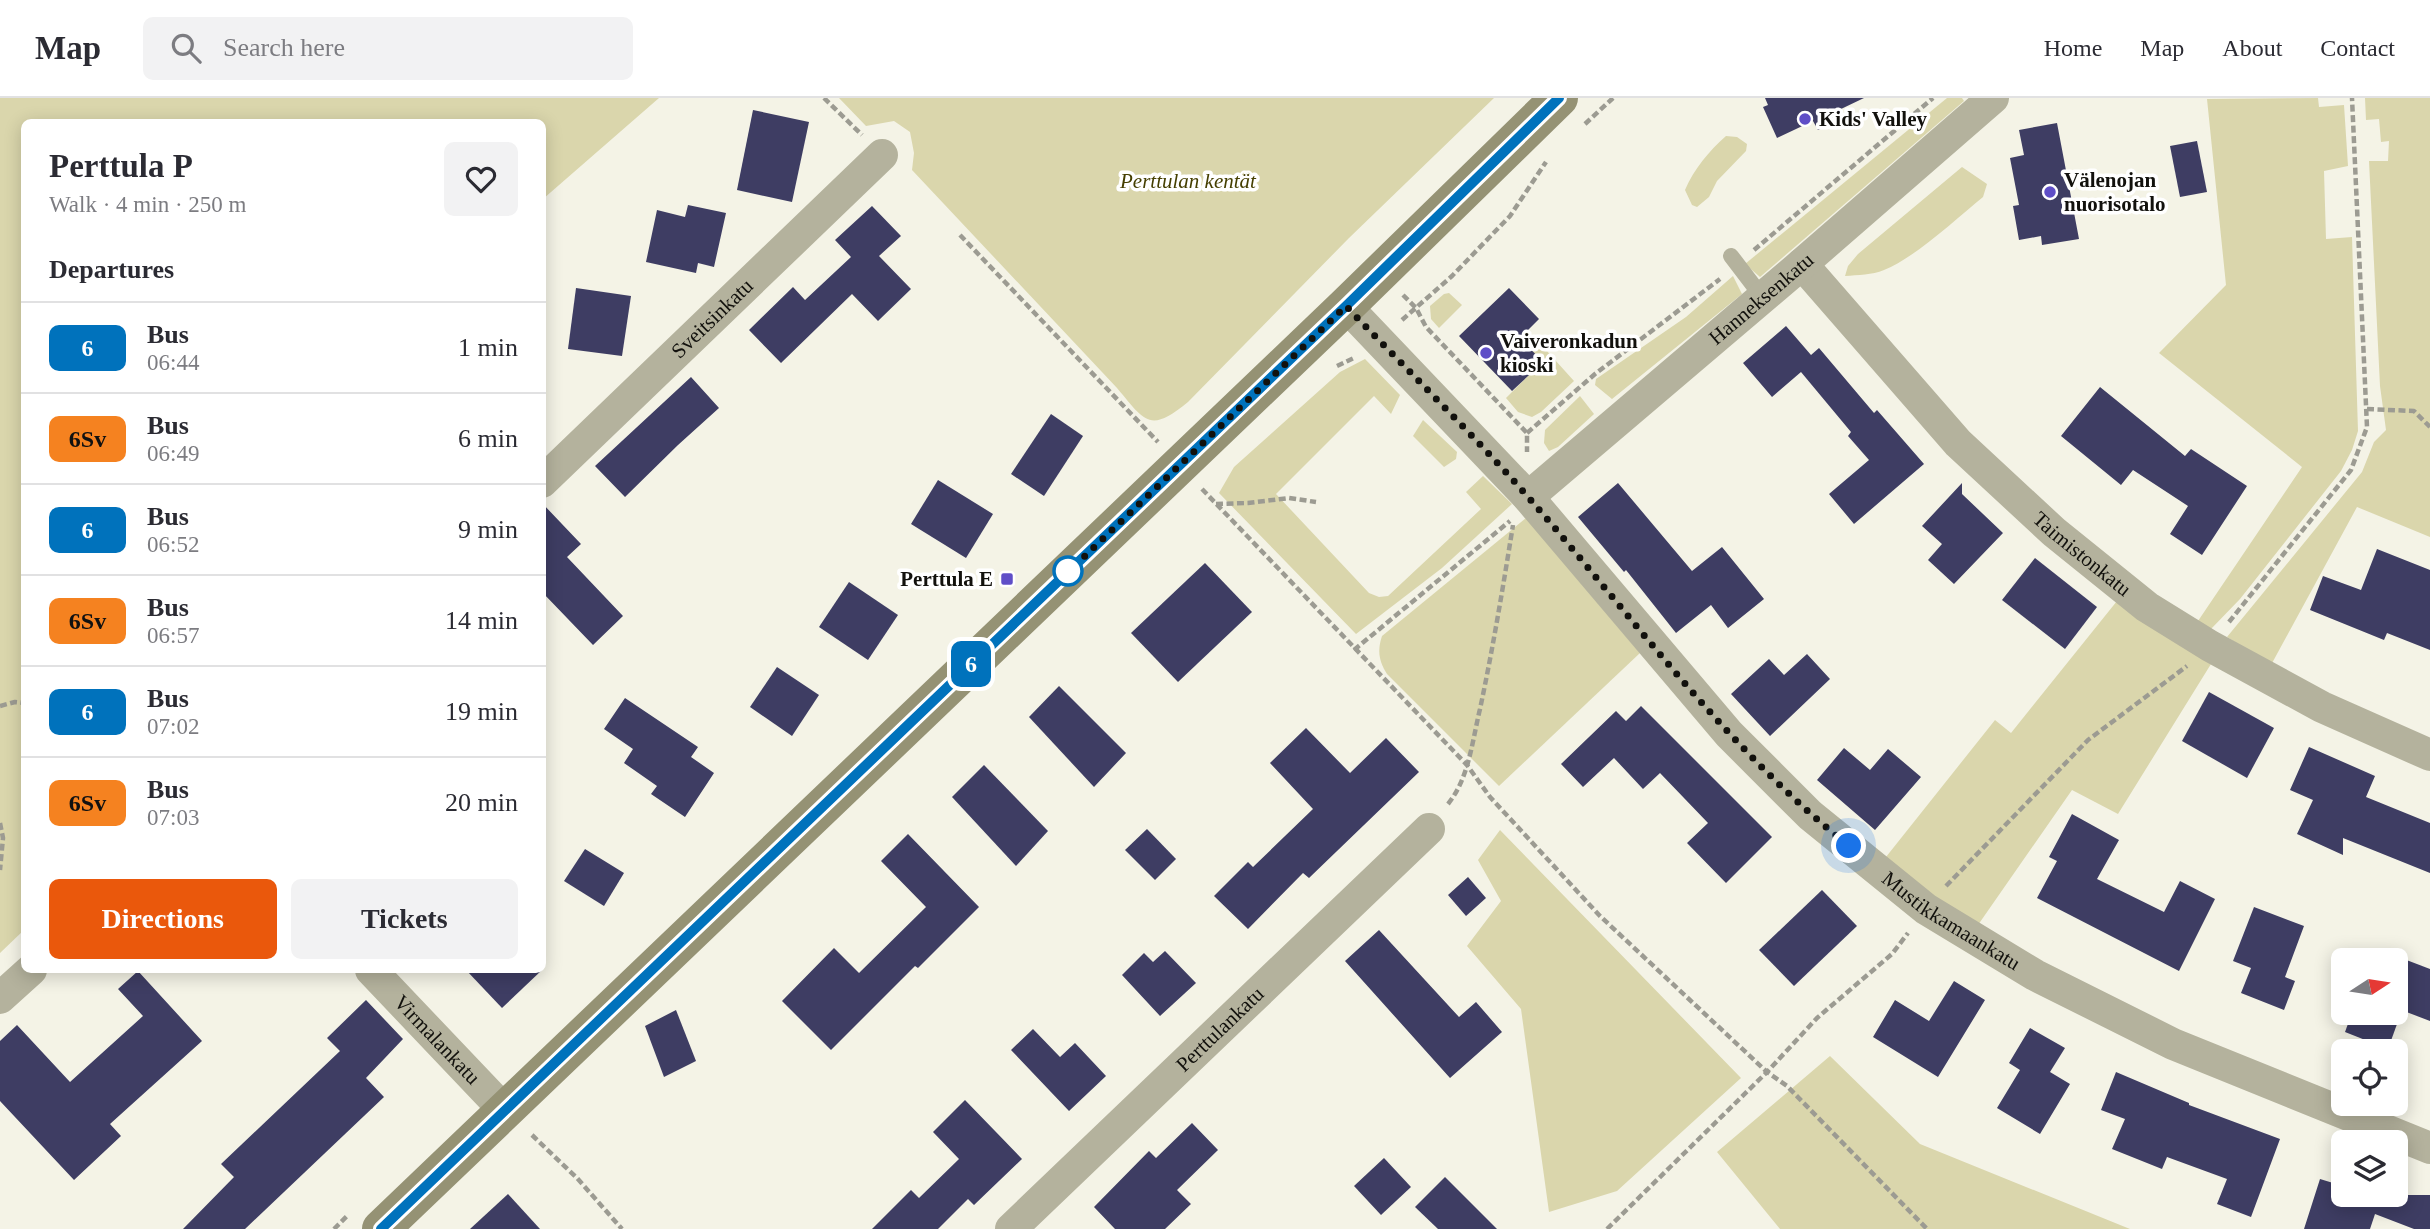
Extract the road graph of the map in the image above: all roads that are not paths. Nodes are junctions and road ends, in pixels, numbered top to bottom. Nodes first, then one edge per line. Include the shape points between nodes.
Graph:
1 (1559, 98) edge
2 (1993, 98) edge
3 (882, 155) road end
4 (1734, 260) road end
5 (1802, 264) junction
6 (1763, 298) junction
7 (1346, 306) junction
8 (546, 478) edge
9 (1521, 507) junction
10 (2430, 755) edge
11 (1429, 829) road end
12 (28, 973) edge
13 (374, 973) edge
14 (0, 998) edge
15 (504, 1110) junction
16 (2430, 1148) edge
17 (381, 1229) edge
18 (1011, 1229) edge

1 - 7 main road
2 - 5 street, Hanneksenkatu
3 - 8 street, Sveitsinkatu
4 - 6 lane
5 - 6 street, Hanneksenkatu
5 - 10 street, Taimistonkatu via 1958,443 2147,607 2322,707
6 - 9 street, Hanneksenkatu
7 - 9 street, Mustikkamaankatu
7 - 15 main road
9 - 16 street, Mustikkamaankatu via 1729,734 1810,815 1926,909 2035,975 2173,1044
11 - 18 street, Perttulankatu
12 - 14 street
13 - 15 street, Virmalankatu
15 - 17 main road

